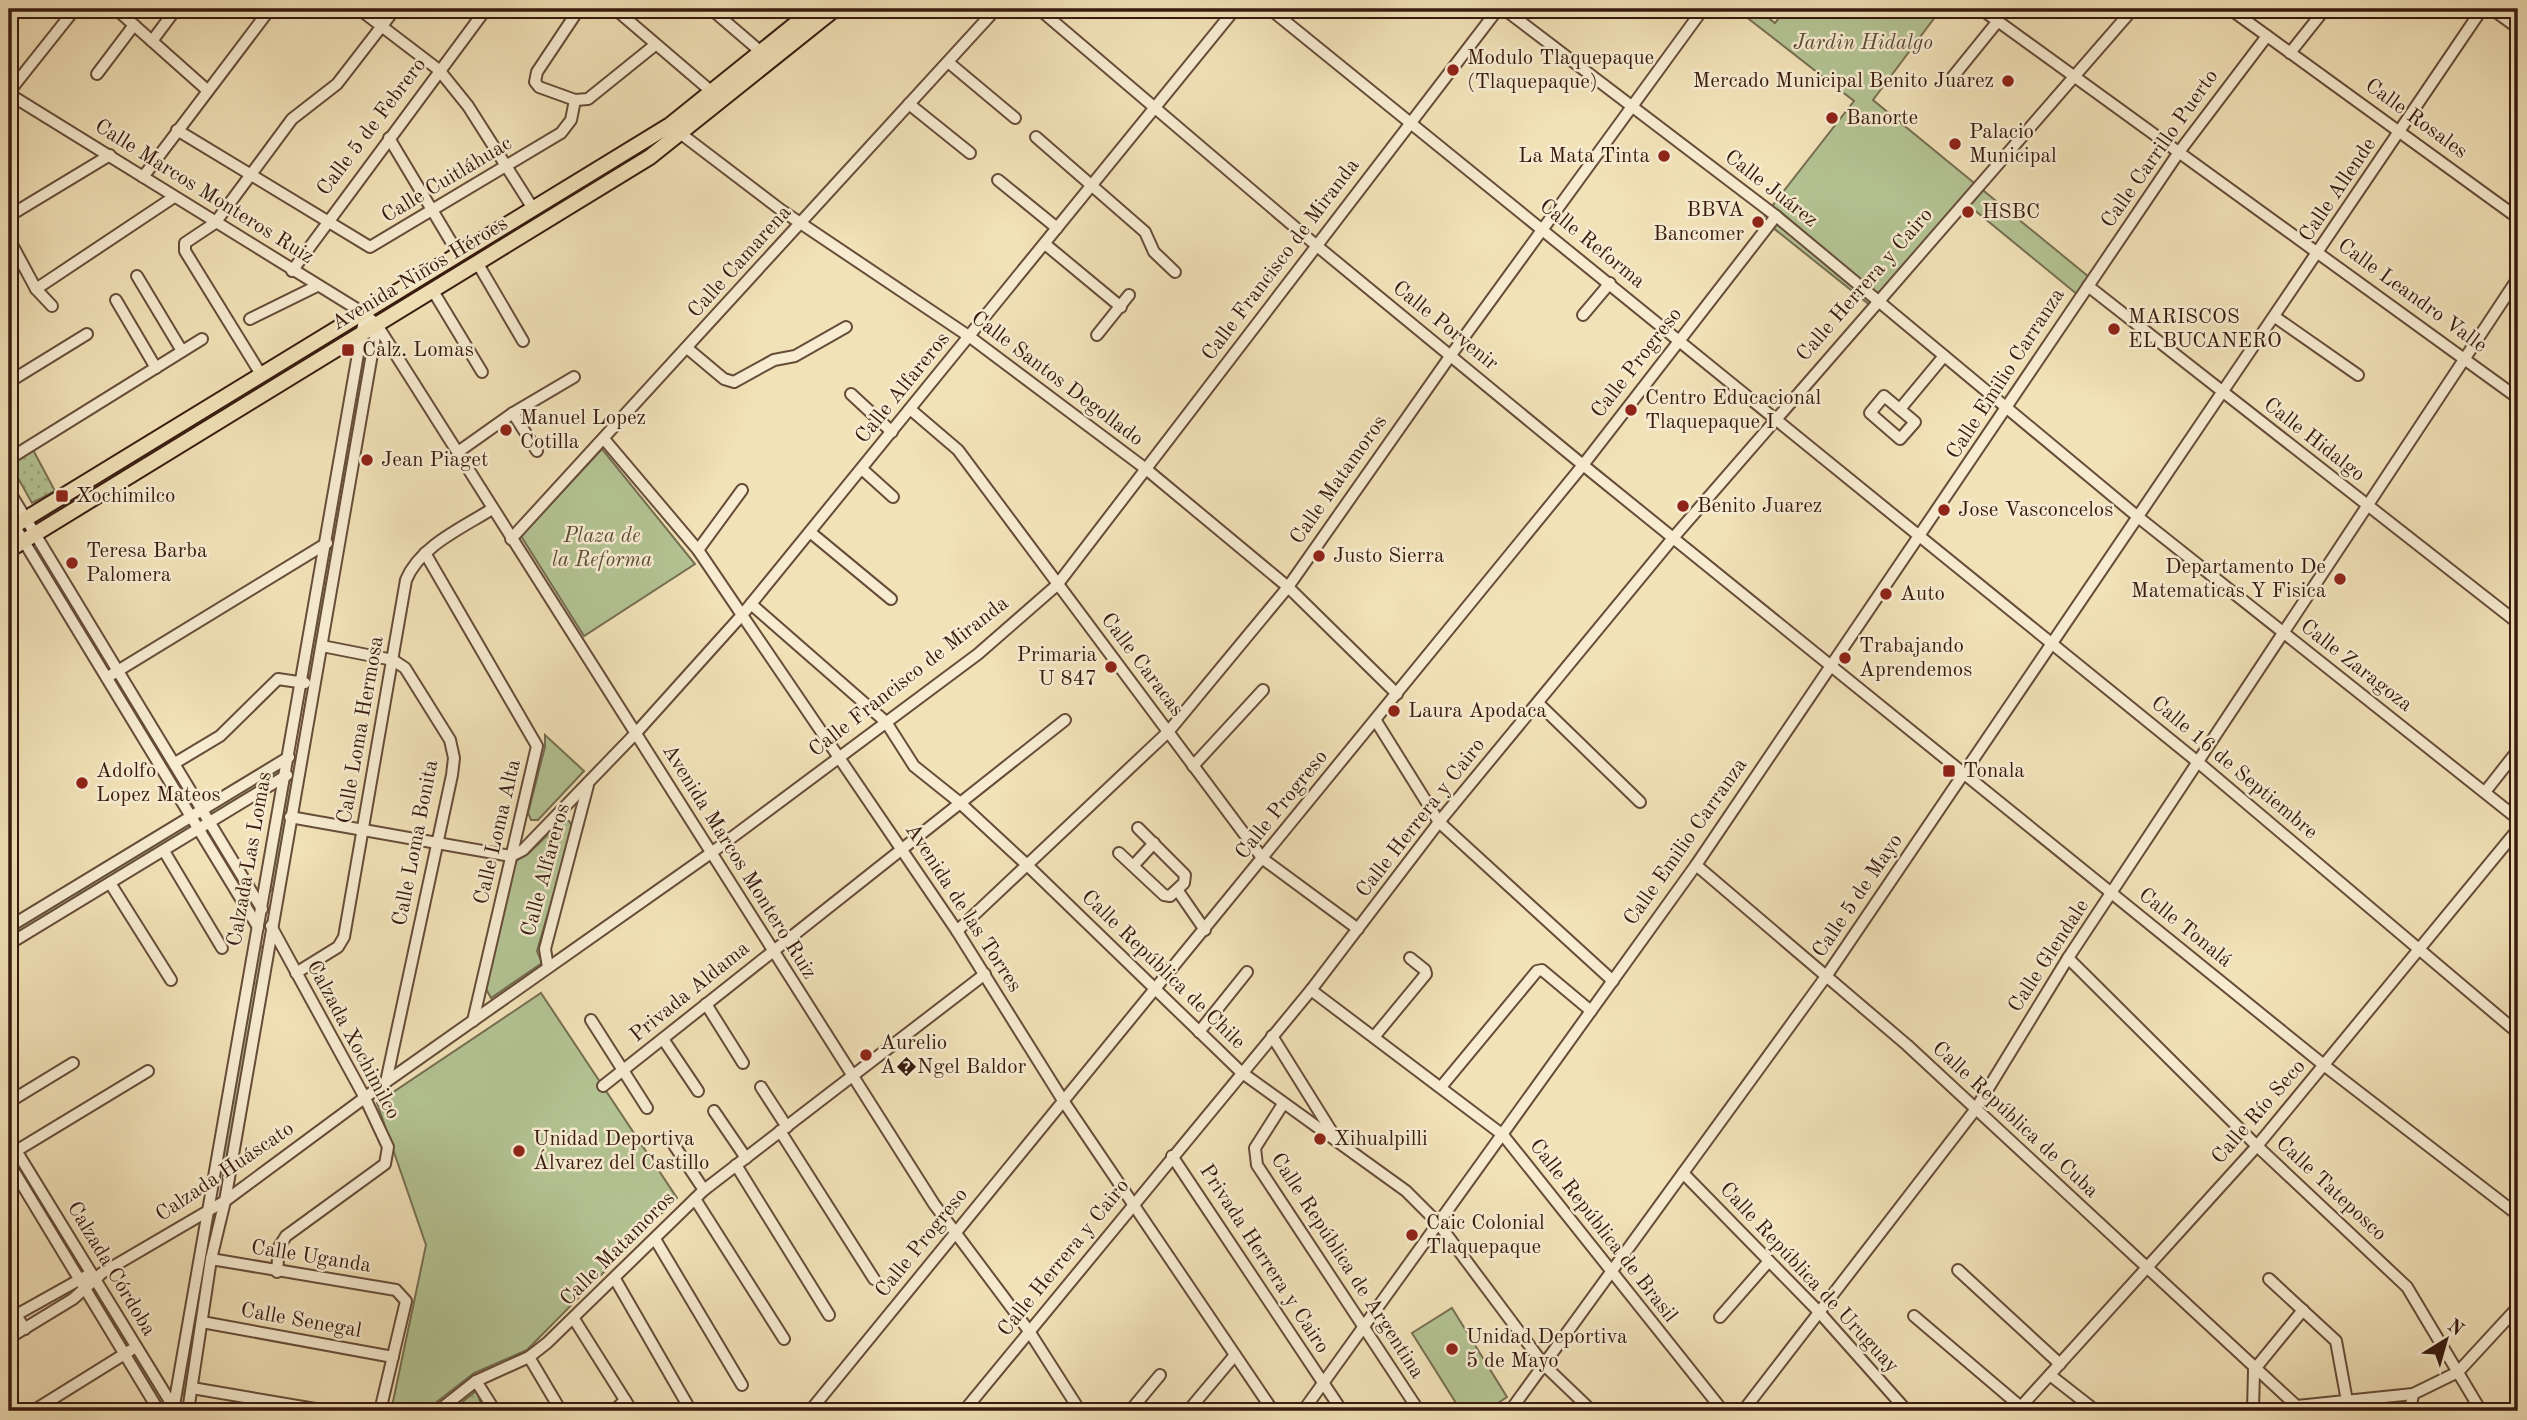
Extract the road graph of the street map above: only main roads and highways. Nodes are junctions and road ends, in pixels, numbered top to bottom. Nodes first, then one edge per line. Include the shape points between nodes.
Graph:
1 (813, 9) edge
2 (835, 9) edge
3 (675, 129) junction
4 (14, 523) edge
5 (9, 550) edge

1 - 3 main road, Avenida Niños Héroes via 712,92
2 - 3 main road, Avenida Niños Héroes
3 - 4 main road, Avenida Niños Héroes
3 - 5 main road, Avenida Niños Héroes via 650,157

